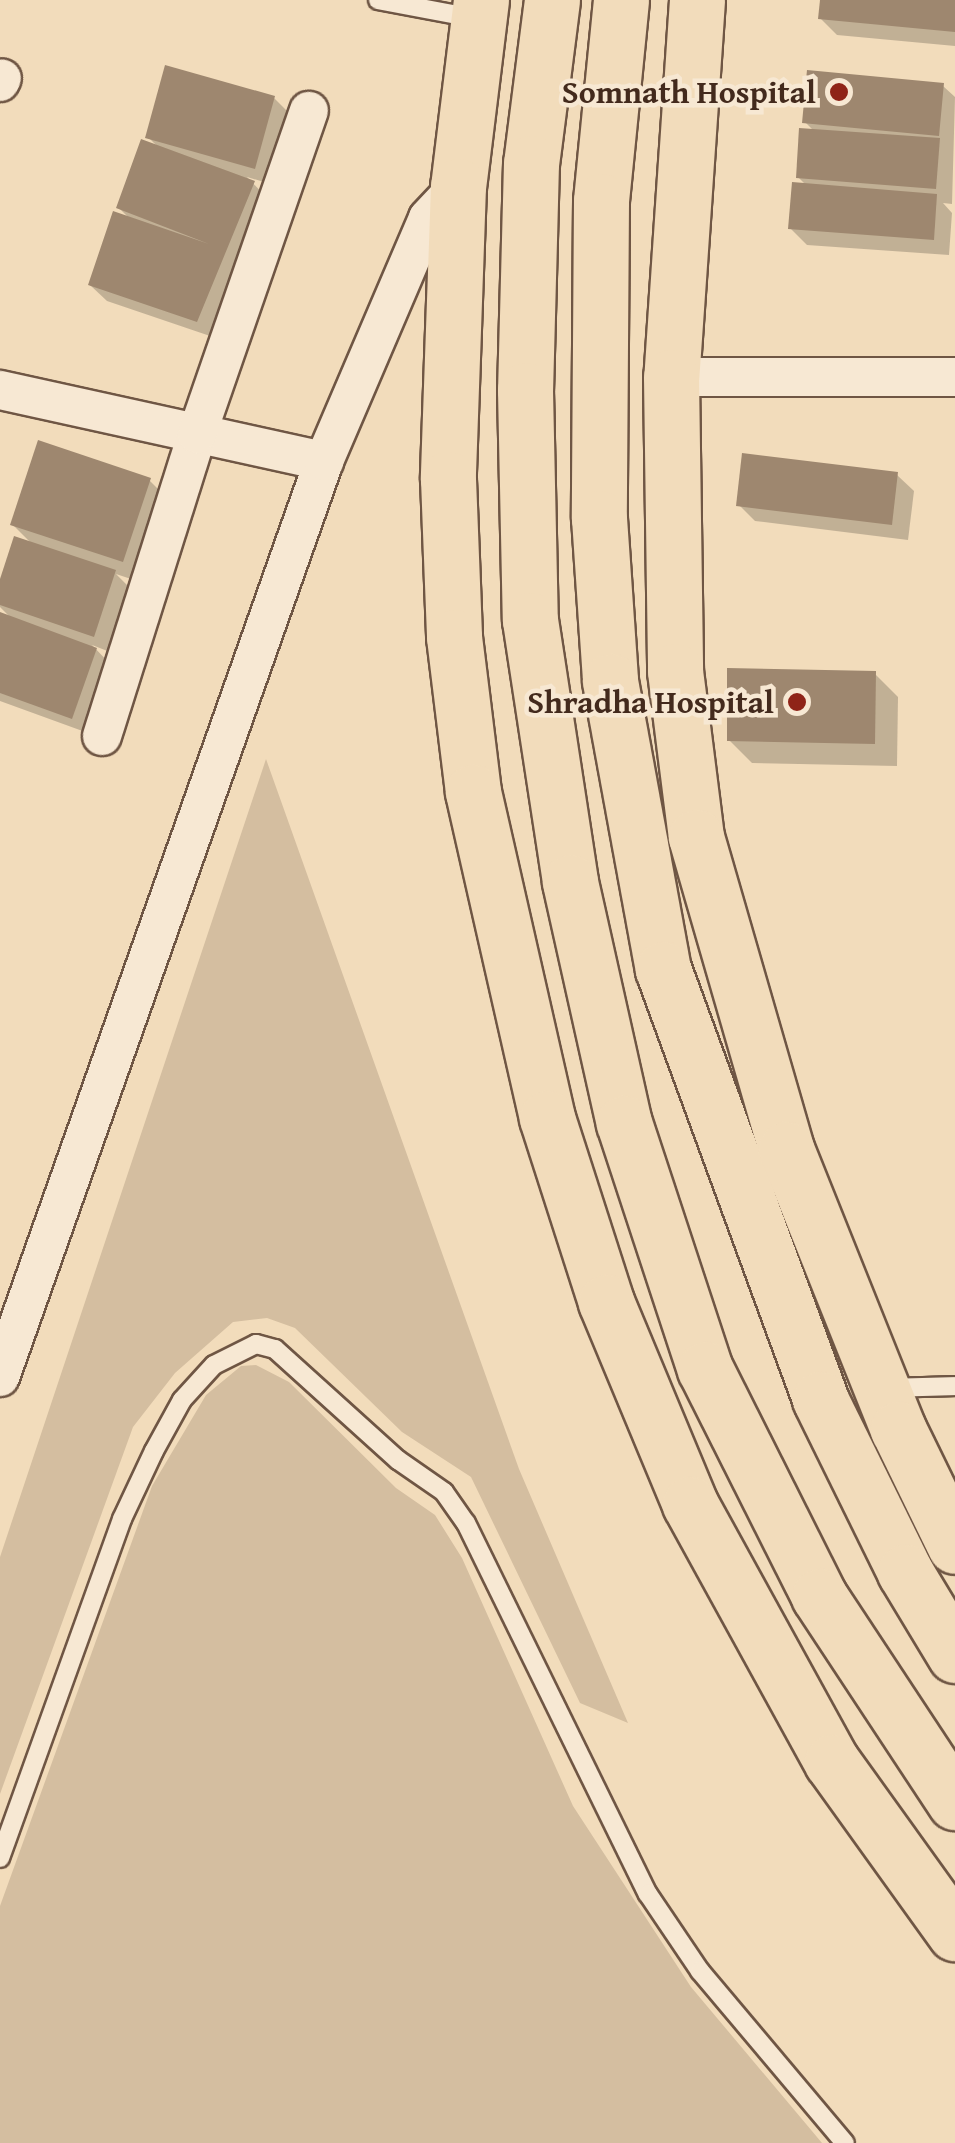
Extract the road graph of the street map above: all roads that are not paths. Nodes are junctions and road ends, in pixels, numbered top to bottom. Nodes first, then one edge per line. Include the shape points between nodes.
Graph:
1 (378, 0) edge
2 (552, 0) edge
3 (621, 0) edge
4 (697, 0) edge
5 (480, 10) edge
6 (309, 111) dead end
7 (458, 186) junction
8 (671, 377) junction
9 (955, 377) edge
10 (0, 390) edge
11 (196, 434) junction
12 (324, 462) junction
13 (102, 736) dead end
14 (0, 1377) edge
15 (955, 1386) edge
16 (882, 1388) junction
17 (955, 1546) edge
18 (955, 1655) edge
19 (955, 1802) edge
20 (0, 1858) edge
21 (955, 1933) edge
22 (845, 2143) edge

1 - 5 lane
2 - 19 main road via 530,163 525,390 530,620 570,882 620,1105 705,1369 819,1596
3 - 18 main road via 601,201 599,518 610,681 663,969 820,1399 905,1572
4 - 8 main road
5 - 7 main road
6 - 11 street
7 - 12 street via 428,218
7 - 21 main road via 448,479 454,637 473,792 547,1118 606,1302 690,1504 832,1762
8 - 9 street
8 - 16 main road via 675,671 696,837 786,1149
10 - 11 street
11 - 12 street
11 - 13 street
12 - 14 street
15 - 16 lane
16 - 17 main road
20 - 22 lane via 122,1519 154,1451 182,1400 214,1366 256,1344 275,1349 398,1460 444,1492 466,1522 648,1894 700,1971

